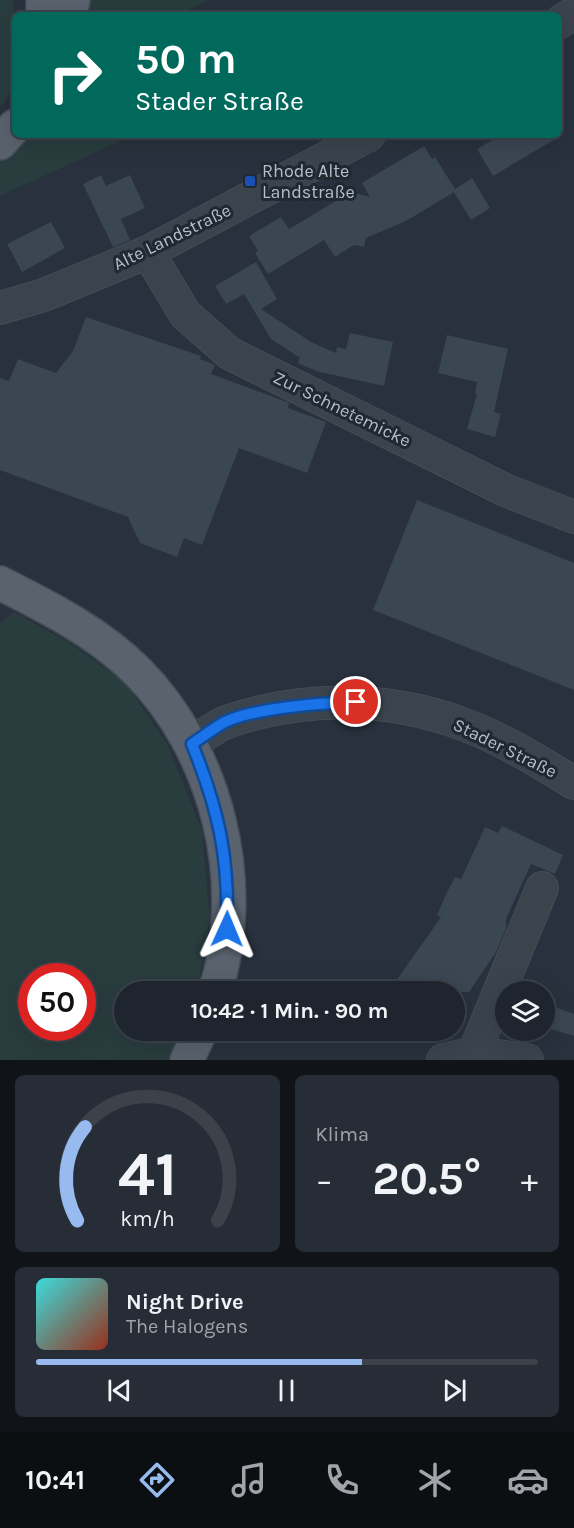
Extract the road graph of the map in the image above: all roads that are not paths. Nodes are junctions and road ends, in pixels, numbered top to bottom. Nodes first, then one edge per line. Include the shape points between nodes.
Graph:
1 (12, 129) edge
2 (363, 138) edge
3 (0, 142) edge
4 (148, 252) junction
5 (0, 308) edge
6 (574, 518) edge
7 (0, 583) edge
8 (192, 744) junction
9 (574, 783) edge
10 (542, 888) dead end
11 (218, 981) edge
12 (196, 1041) edge
13 (474, 1053) junction
14 (187, 1060) edge
15 (443, 1060) edge
16 (527, 1060) edge

1 - 3 main road
2 - 4 street, Alte Landstraße
4 - 5 street, Alte Landstraße via 44,295
4 - 6 street, Zur Schnetemicke via 185,314 229,352 505,490
7 - 8 main road via 83,629 137,670 167,705
8 - 9 street, Stader Straße via 225,722 266,712 321,703 394,705 465,725
8 - 11 main road via 210,788 228,877 227,929
10 - 13 street
12 - 14 main road
13 - 15 street
13 - 16 street

